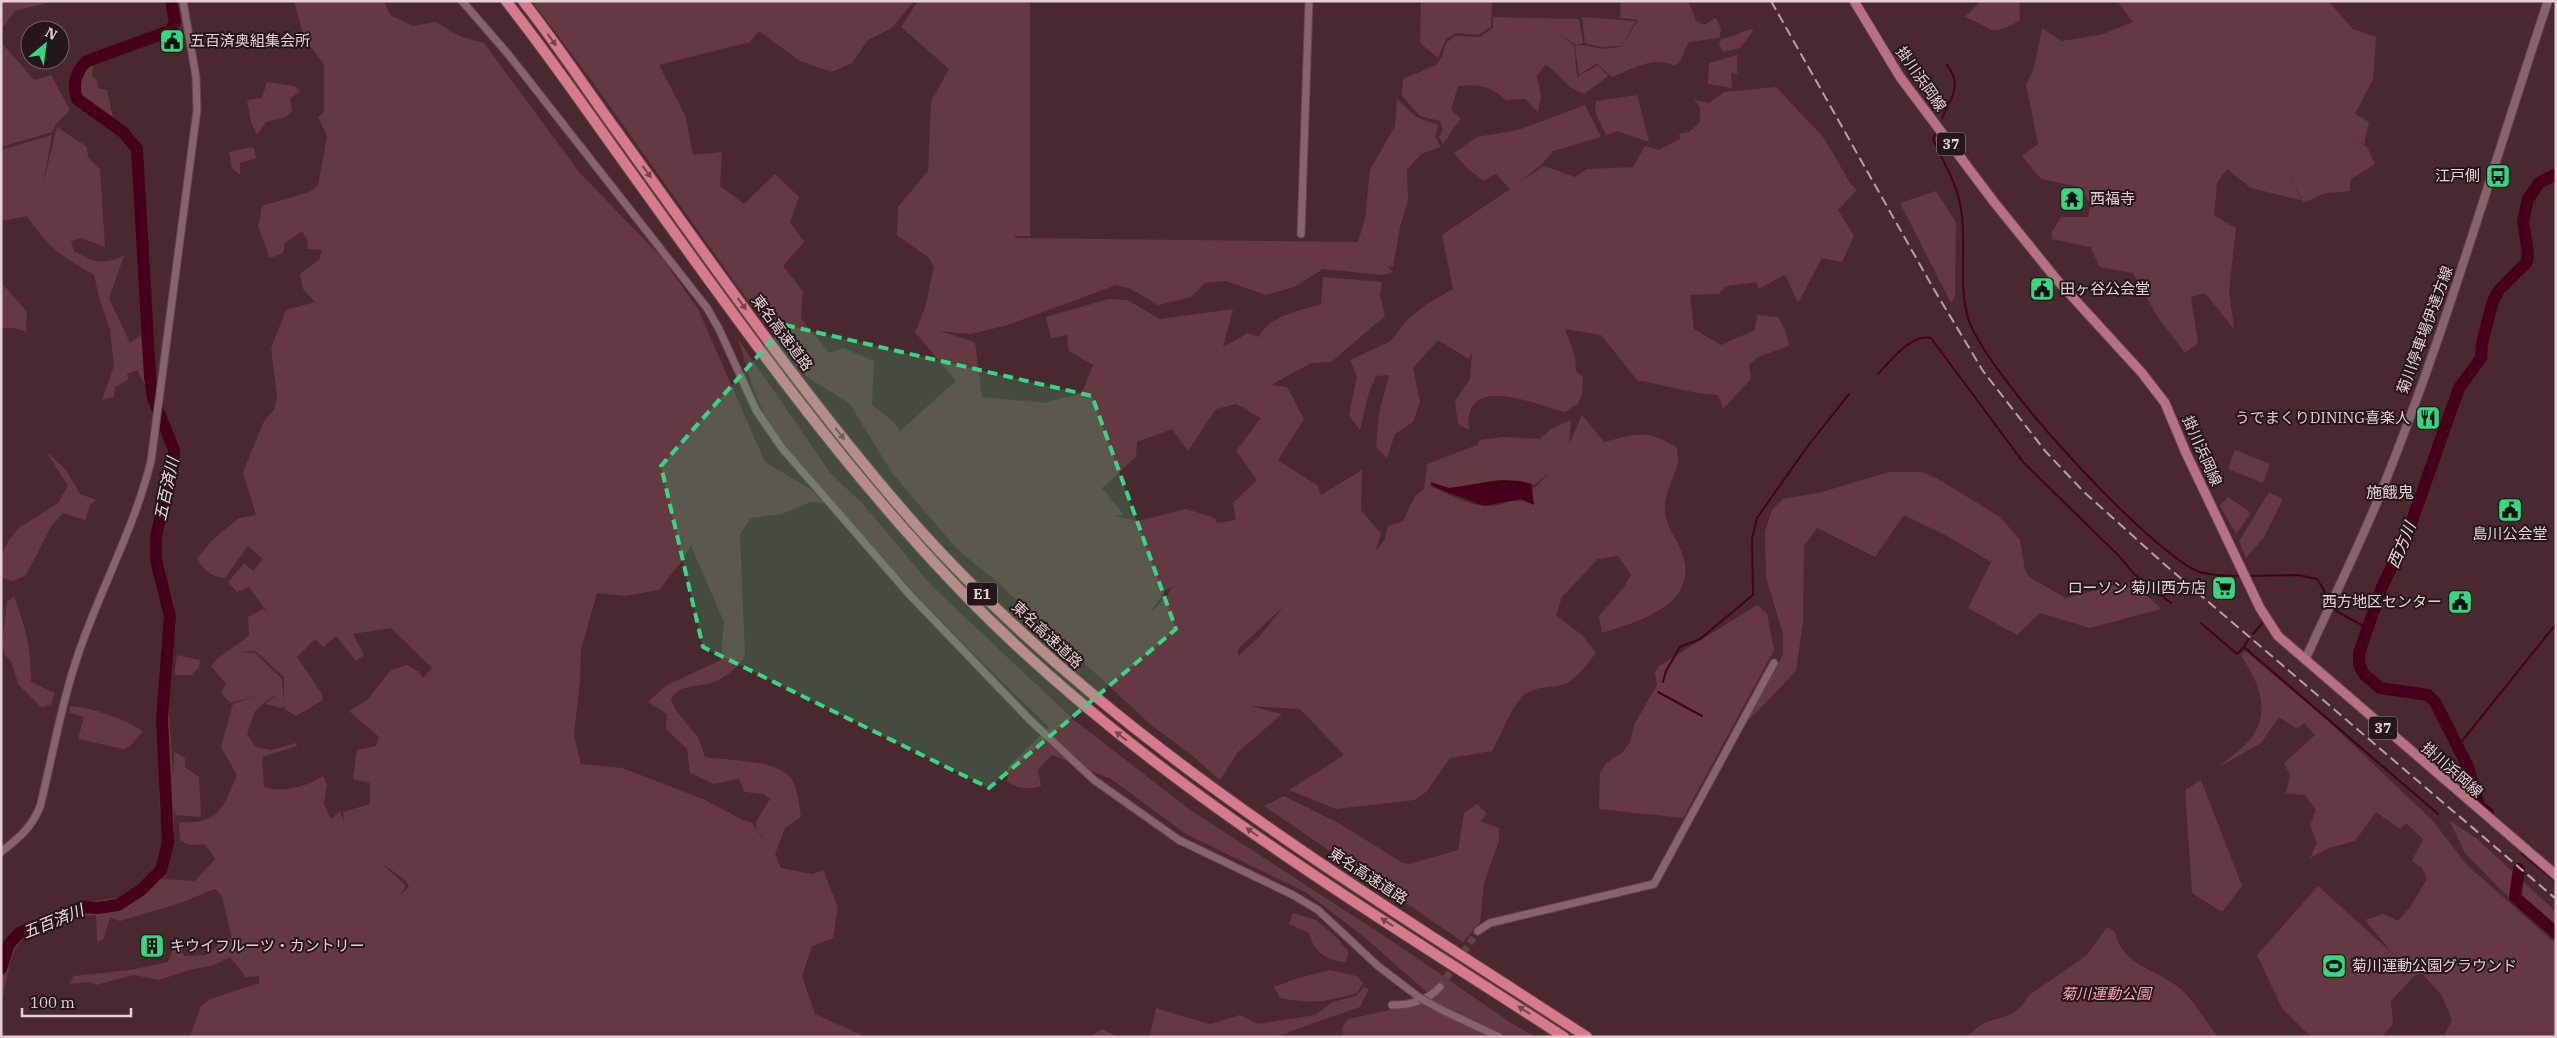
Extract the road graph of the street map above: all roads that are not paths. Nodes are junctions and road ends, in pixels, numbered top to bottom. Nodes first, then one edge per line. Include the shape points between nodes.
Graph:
1 (183, 1) edge
2 (462, 1) edge
3 (506, 1) edge
4 (523, 1) edge
5 (1309, 1) edge
6 (1854, 1) edge
7 (2548, 1) edge
8 (1301, 234) dead end
9 (2305, 660) junction
10 (1774, 663) dead end
11 (1, 852) edge
12 (2556, 876) edge
13 (1478, 931) tunnel mouth
14 (1440, 987) tunnel mouth
15 (1392, 1005) dead end
16 (1499, 1037) edge
17 (1564, 1037) edge
18 (1587, 1037) edge

1 - 11 street via 196,77 197,110 145,484 80,649 40,807 25,833
2 - 16 street, bridge via 508,54 707,308 756,410 782,448 977,667 1094,780 1179,840 1293,894 1318,910 1420,998
17 -> 3 highway, 東名高速道路 / E1 via 1214,806 1102,720 1009,638 913,540 812,420
4 -> 18 highway, 東名高速道路 / E1 via 822,412 923,532 1017,629 1110,710 1221,795
5 - 8 street
6 - 9 main road, 掛川浜岡線 / 37 via 1900,77 1994,202 2056,280 2142,373 2165,403 2268,622 2278,636
7 - 9 main road, 菊川停車場伊達方線 via 2475,232 2377,502
9 - 12 main road, 掛川浜岡線 / 37
10 - 13 street via 1654,884 1490,923
14 - 15 street via 1430,998

